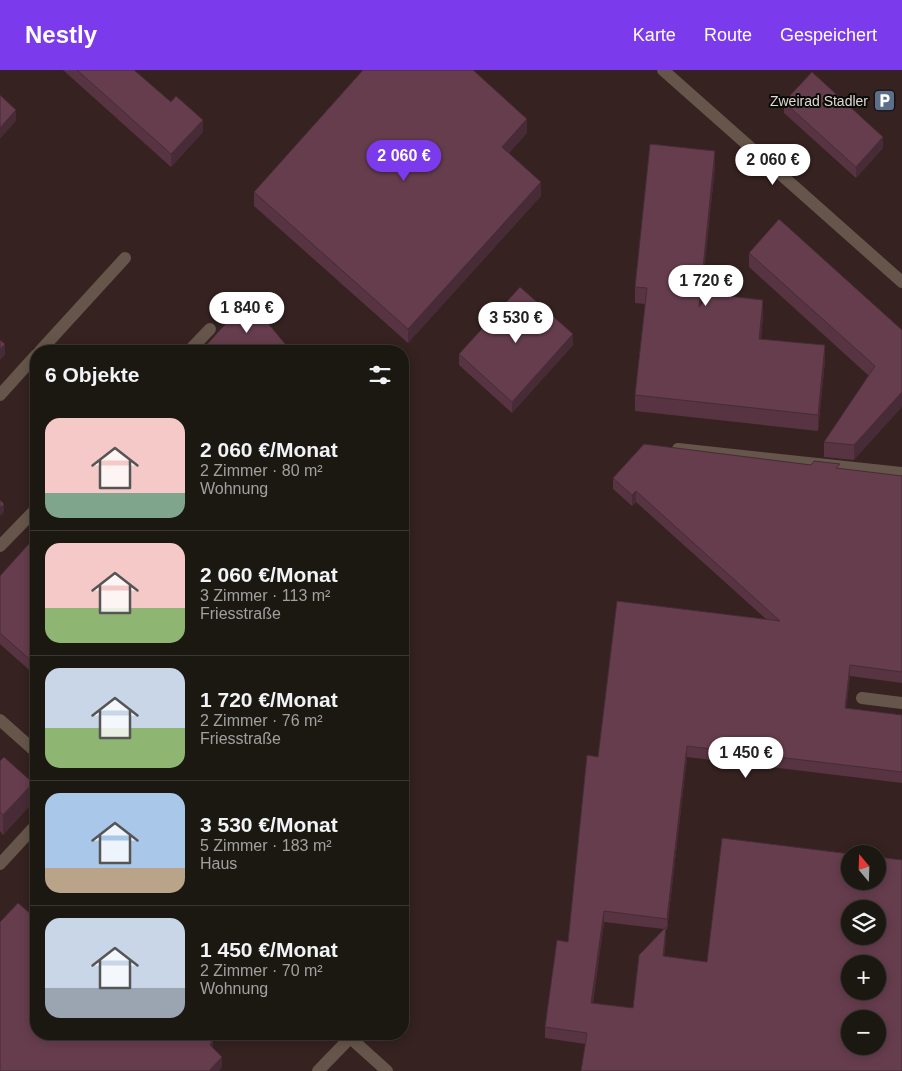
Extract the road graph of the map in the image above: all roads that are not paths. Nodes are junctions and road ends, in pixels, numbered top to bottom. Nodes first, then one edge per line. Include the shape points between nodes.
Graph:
1 (663, 70) edge
2 (125, 258) dead end
3 (902, 282) edge
4 (210, 329) dead end
5 (45, 345) edge
6 (194, 345) edge
7 (30, 362) edge
8 (0, 395) edge
9 (668, 448) edge
10 (902, 473) edge
11 (30, 515) edge
12 (0, 546) edge
13 (862, 698) dead end
14 (902, 703) edge
15 (0, 720) edge
16 (30, 747) edge
17 (30, 832) edge
18 (0, 864) edge
19 (345, 1040) edge
20 (352, 1040) edge
21 (318, 1071) edge
22 (387, 1071) edge

1 - 3 street
2 - 5 street
4 - 6 street
7 - 8 street
9 - 10 street
11 - 12 street
13 - 14 street
15 - 16 street
17 - 18 street
19 - 21 street
20 - 22 street

